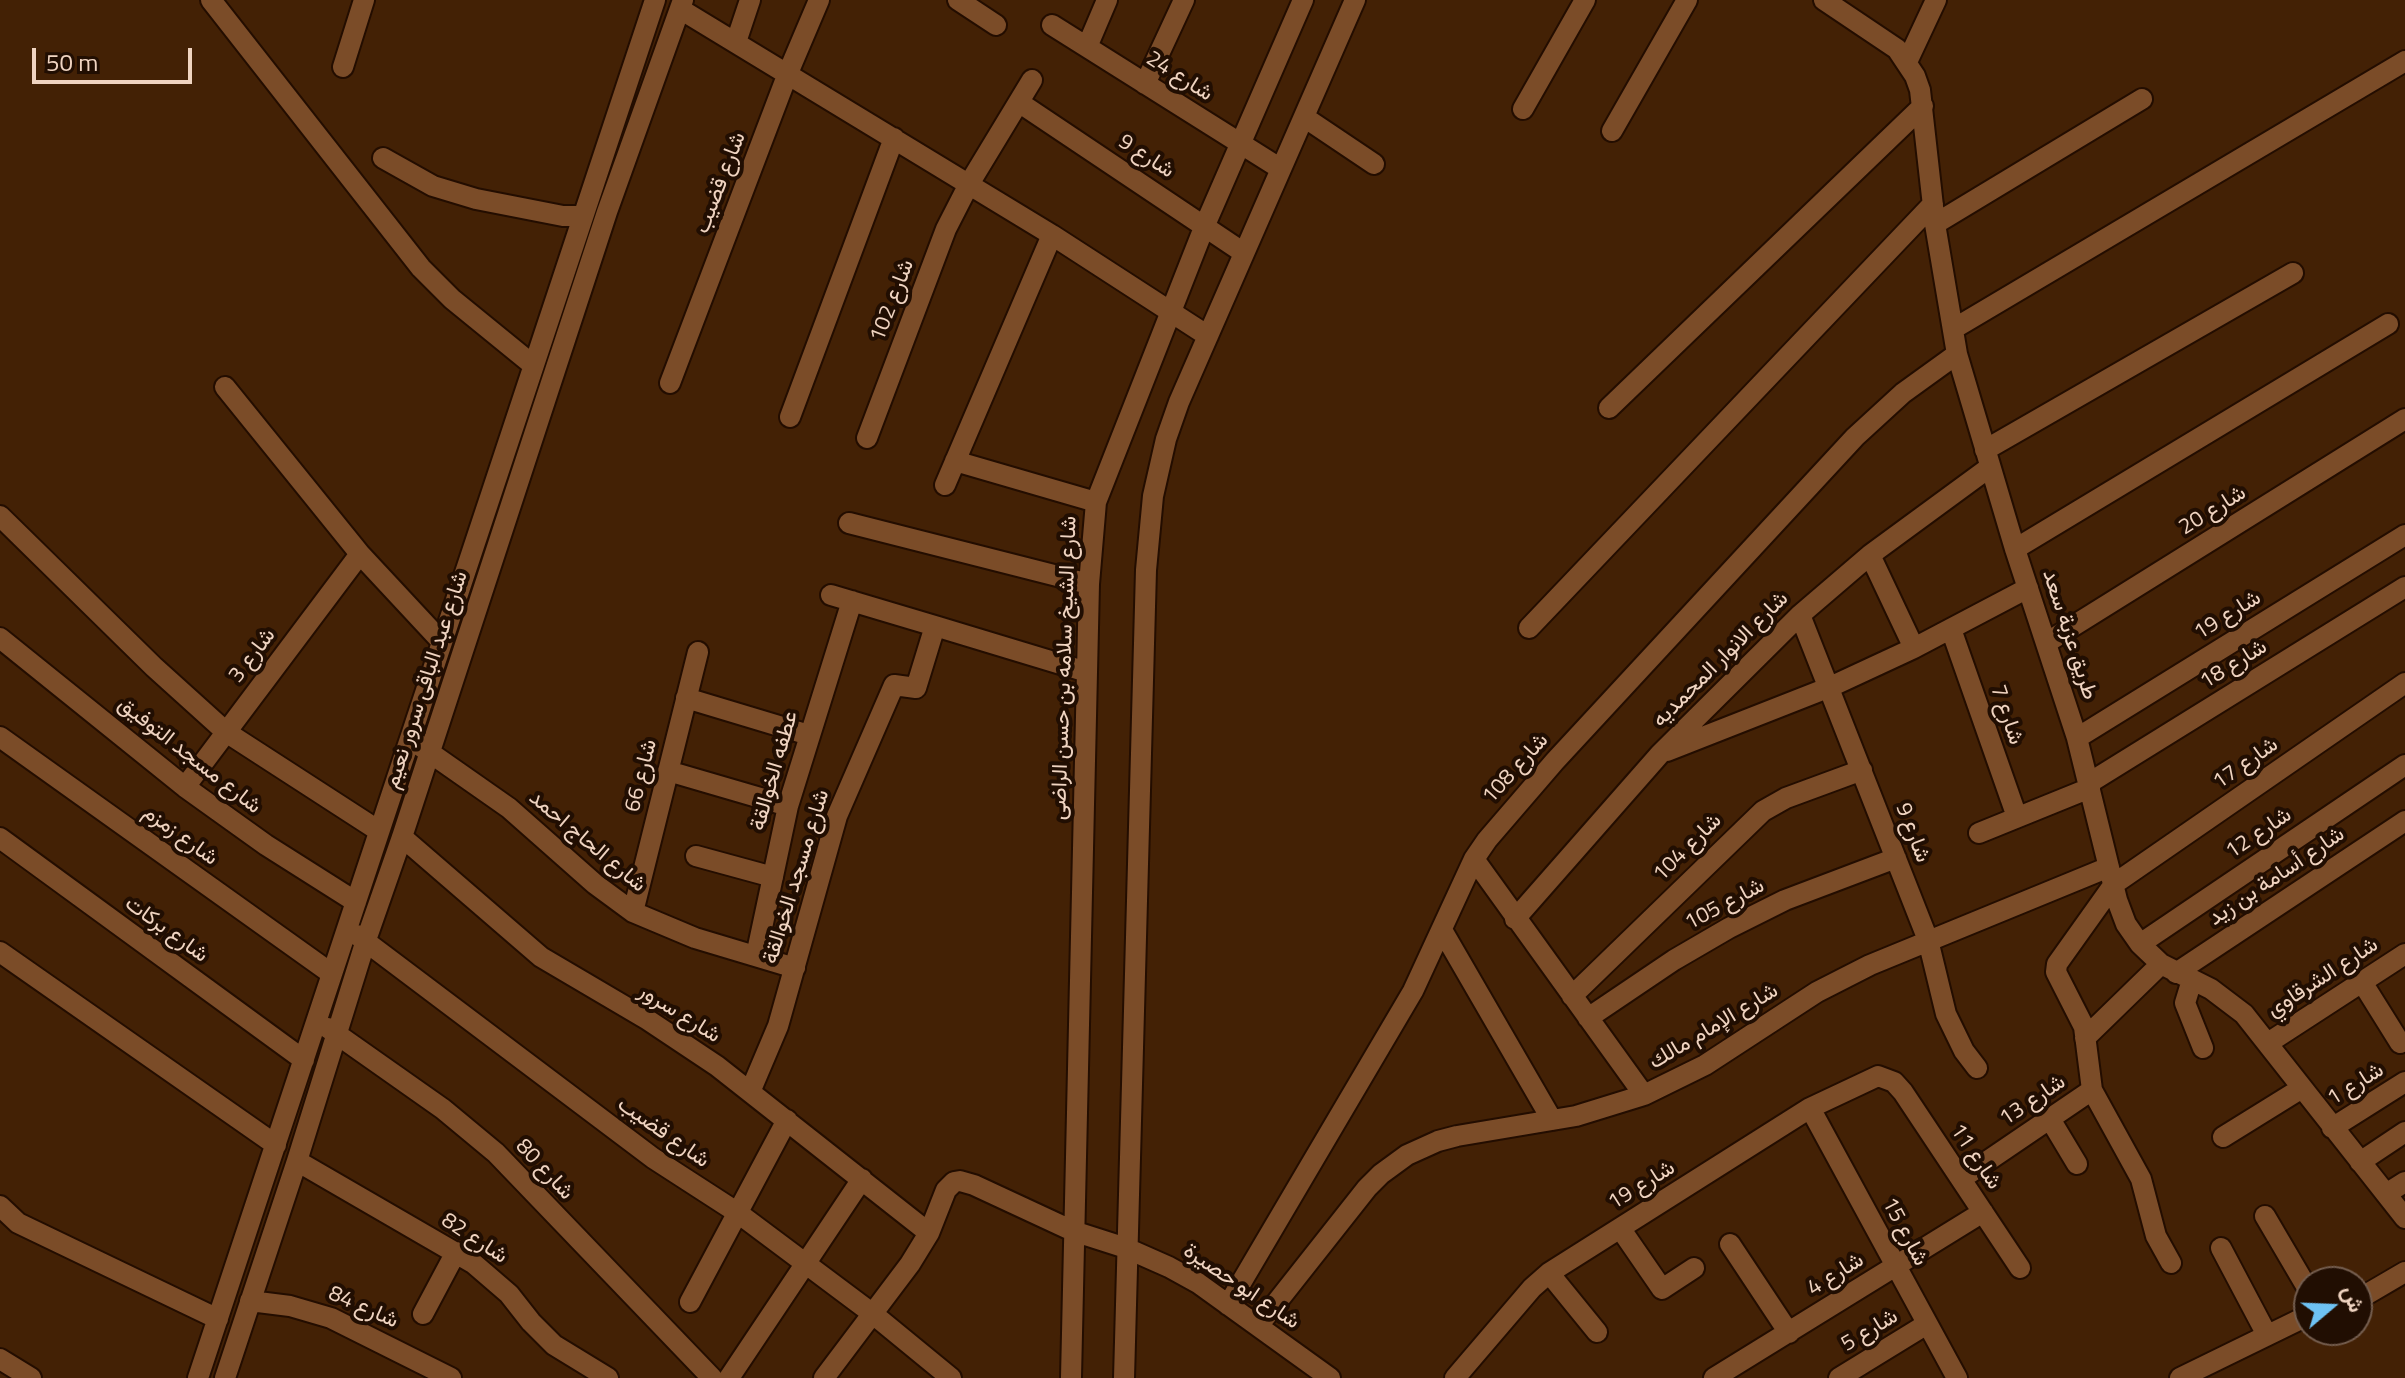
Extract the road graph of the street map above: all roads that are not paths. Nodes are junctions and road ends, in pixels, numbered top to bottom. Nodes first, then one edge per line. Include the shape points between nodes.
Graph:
1 (211, 0) edge
2 (364, 0) edge
3 (655, 0) edge
4 (750, 0) edge
5 (819, 0) edge
6 (958, 0) edge
7 (1107, 0) edge
8 (1184, 0) edge
9 (1303, 0) edge
10 (1355, 0) edge
11 (1585, 0) edge
12 (1687, 0) edge
13 (1824, 0) edge
14 (1936, 0) edge
15 (681, 4) edge
16 (996, 25) dead end
17 (1052, 25) dead end
18 (736, 42) junction
19 (1087, 47) junction
20 (2405, 61) edge
21 (1907, 62) junction
22 (343, 67) dead end
23 (788, 73) junction
24 (1032, 80) dead end
25 (1145, 84) junction
26 (2142, 99) dead end
27 (1020, 103) junction
28 (1923, 106) junction
29 (1523, 109) dead end
30 (1304, 117) junction
31 (1612, 131) dead end
32 (894, 138) junction
33 (1239, 142) junction
34 (383, 158) dead end
35 (1374, 164) dead end
36 (1281, 169) junction
37 (969, 184) junction
38 (1934, 214) junction
39 (582, 216) junction
40 (1205, 225) junction
41 (1052, 235) junction
42 (1244, 253) junction
43 (2293, 273) dead end
44 (1170, 311) junction
45 (2388, 324) dead end
46 (1955, 328) junction
47 (1208, 336) junction
48 (1957, 354) junction
49 (533, 365) junction
50 (670, 383) dead end
51 (225, 387) dead end
52 (1609, 408) dead end
53 (790, 417) dead end
54 (2405, 419) edge
55 (867, 438) dead end
56 (1987, 458) junction
57 (955, 461) junction
58 (945, 485) dead end
59 (1096, 502) junction
60 (0, 516) edge
61 (849, 523) dead end
62 (2405, 535) edge
63 (2015, 549) junction
64 (360, 554) junction
65 (1870, 555) junction
66 (1089, 584) junction
67 (2405, 587) edge
68 (2028, 588) junction
69 (831, 595) dead end
70 (852, 601) junction
71 (1800, 615) junction
72 (935, 626) junction
73 (1529, 628) dead end
74 (1951, 629) junction
75 (0, 638) edge
76 (441, 641) junction
77 (2046, 643) junction
78 (1914, 648) junction
79 (698, 652) dead end
80 (1087, 672) junction
81 (2405, 683) edge
82 (1830, 687) junction
83 (686, 698) junction
84 (226, 732) junction
85 (809, 735) junction
86 (0, 737) edge
87 (2077, 738) junction
88 (409, 740) junction
89 (428, 750) junction
90 (1660, 754) junction
91 (2405, 765) edge
92 (1862, 770) junction
93 (668, 771) junction
94 (2089, 786) junction
95 (185, 787) junction
96 (788, 806) junction
97 (2017, 817) junction
98 (2405, 821) edge
99 (379, 831) junction
100 (1979, 833) dead end
101 (402, 837) junction
102 (0, 838) edge
103 (696, 856) dead end
104 (1896, 858) junction
105 (1474, 859) junction
106 (2112, 876) junction
107 (773, 877) junction
108 (356, 902) junction
109 (633, 912) junction
110 (1515, 919) junction
111 (347, 928) junction
112 (1442, 930) junction
113 (366, 940) junction
114 (1928, 940) junction
115 (2140, 944) junction
116 (0, 952) edge
117 (2405, 954) edge
118 (756, 956) junction
119 (795, 968) junction
120 (2177, 972) junction
121 (332, 974) junction
122 (2362, 982) junction
123 (1572, 996) junction
124 (1588, 1018) junction
125 (318, 1022) junction
126 (337, 1033) junction
127 (2085, 1038) junction
128 (2268, 1043) junction
129 (2400, 1043) dead end
130 (2203, 1048) dead end
131 (304, 1060) junction
132 (1977, 1068) dead end
133 (1885, 1077) joint
134 (2405, 1082) edge
135 (2302, 1088) junction
136 (2092, 1090) junction
137 (750, 1092) junction
138 (1644, 1095) junction
139 (1810, 1108) junction
140 (2050, 1119) junction
141 (787, 1120) junction
142 (1552, 1120) junction
143 (2332, 1128) junction
144 (2405, 1132) edge
145 (2223, 1137) dead end
146 (276, 1145) junction
147 (297, 1161) junction
148 (2360, 1162) junction
149 (2077, 1164) dead end
150 (862, 1179) junction
151 (1961, 1179) junction
152 (2405, 1182) edge
153 (2386, 1194) junction
154 (0, 1206) edge
155 (1983, 1212) junction
156 (738, 1213) junction
157 (2265, 1216) dead end
158 (2405, 1218) edge
159 (1620, 1228) junction
160 (1073, 1231) junction
161 (929, 1233) junction
162 (1730, 1244) dead end
163 (1126, 1248) junction
164 (2221, 1248) dead end
165 (456, 1252) junction
166 (2171, 1263) dead end
167 (806, 1264) junction
168 (2294, 1266) edge
169 (1895, 1267) junction
170 (1694, 1268) dead end
171 (2020, 1268) dead end
172 (2405, 1272) edge
173 (1549, 1273) junction
174 (2373, 1291) edge
175 (250, 1301) junction
176 (690, 1302) dead end
177 (1228, 1305) junction
178 (423, 1314) dead end
179 (873, 1314) junction
180 (218, 1319) junction
181 (2293, 1323) edge
182 (1927, 1324) junction
183 (1258, 1326) junction
184 (1597, 1332) dead end
185 (1789, 1333) junction
186 (2267, 1335) junction
187 (0, 1359) edge
188 (940, 1374) edge
189 (1843, 1377) edge
190 (31, 1378) edge
191 (198, 1378) edge
192 (225, 1378) edge
193 (451, 1378) edge
194 (608, 1378) edge
195 (712, 1378) edge
196 (729, 1378) edge
197 (824, 1378) edge
198 (1071, 1378) edge
199 (1124, 1378) edge
200 (1330, 1378) edge
201 (1455, 1378) edge
202 (1714, 1378) edge
203 (1957, 1378) edge
204 (2180, 1378) edge

1 - 49 street via 421,268
2 - 22 street
3 - 39 street, شارع عبد الباقى سرور نعيم
4 - 18 street
5 - 23 street, شارع قضيب
6 - 16 street
7 - 19 street
8 - 25 street
9 - 33 street, شارع الشيخ سلامه بن حسن الراضى
10 - 30 street
11 - 29 street
12 - 31 street
13 - 21 street, طريق عزبة سعد via 1886,39
14 - 21 street
15 - 18 street
15 - 89 street, شارع عبد الباقى سرور نعيم
17 - 19 street, شارع 24
18 - 23 street
19 - 25 street, شارع 24
20 - 46 street
21 - 28 street, طريق عزبة سعد
23 - 32 street
23 - 50 street, شارع قضيب
24 - 27 street, شارع 102
25 - 33 street, شارع 24
26 - 38 street
27 - 37 street, شارع 102
27 - 40 street, شارع 9
28 - 38 street, طريق عزبة سعد
28 - 52 street
30 - 35 street
30 - 36 street
32 - 37 street
32 - 53 street
33 - 36 street, شارع 24
33 - 40 street, شارع الشيخ سلامه بن حسن الراضى
34 - 39 street via 433,186 476,199
36 - 42 street
37 - 41 street
37 - 55 street, شارع 102 via 946,229
38 - 46 street, طريق عزبة سعد
38 - 73 street
39 - 49 street, شارع عبد الباقى سرور نعيم
40 - 42 street, شارع 9
40 - 44 street, شارع الشيخ سلامه بن حسن الراضى
41 - 44 street
41 - 57 street
42 - 47 street
43 - 56 street, شارع الانوار المحمديه
44 - 47 street
44 - 59 street, شارع الشيخ سلامه بن حسن الراضى
45 - 63 street
46 - 48 street, طريق عزبة سعد
47 - 163 street via 1166,439 1153,496 1146,570
48 - 56 street, طريق عزبة سعد
48 - 105 street, شارع 108 via 1855,437 1555,761
49 - 76 street, شارع عبد الباقى سرور نعيم
51 - 64 street
54 - 77 street, شارع 20
56 - 63 street, طريق عزبة سعد
56 - 65 street, شارع الانوار المحمديه
57 - 58 street
57 - 59 street
59 - 66 street, شارع الشيخ سلامه بن حسن الراضى
60 - 84 street
61 - 66 street
62 - 87 street, شارع 19
63 - 68 street, طريق عزبة سعد
64 - 76 street
64 - 84 street, شارع 3
65 - 71 street, شارع الانوار المحمديه
65 - 78 street
66 - 80 street, شارع الشيخ سلامه بن حسن الراضى
67 - 94 street, شارع 18
68 - 74 street
68 - 77 street, طريق عزبة سعد
69 - 70 street
70 - 72 street
70 - 85 street, عطفه الخوالقة
71 - 82 street, شارع 9
71 - 90 street, شارع الانوار المحمديه
72 - 80 street
72 - 119 street, شارع مسجد الخوالقة via 916,688 894,685 837,816
74 - 78 street
74 - 97 street, شارع 7
75 - 95 street, شارع مسجد التوفيق
76 - 88 street, شارع عبد الباقى سرور نعيم
77 - 87 street, طريق عزبة سعد
78 - 82 street
79 - 83 street, شارع 66
80 - 160 street, شارع الشيخ سلامه بن حسن الراضى
81 - 106 street, شارع 17
82 - 90 street
82 - 92 street, شارع 9
83 - 85 street
83 - 93 street, شارع 66
84 - 95 street, شارع 3
84 - 99 street
85 - 96 street, عطفه الخوالقة
86 - 121 street, شارع زمزم
87 - 94 street, طريق عزبة سعد
88 - 89 street, شارع الحاج احمد
88 - 99 street, شارع عبد الباقى سرور نعيم
89 - 101 street, شارع عبد الباقى سرور نعيم
89 - 109 street, شارع الحاج احمد via 509,808
90 - 110 street, شارع الانوار المحمديه
91 - 115 street, شارع 12
92 - 104 street, شارع 9
92 - 123 street, شارع 104 via 1763,811
93 - 96 street
93 - 109 street, شارع 66
94 - 97 street, شارع 18
94 - 106 street, طريق عزبة سعد
95 - 108 street, شارع مسجد التوفيق
96 - 107 street, عطفه الخوالقة
97 - 100 street, شارع 18
98 - 120 street, شارع أسامة بن زيد
99 - 108 street, شارع عبد الباقى سرور نعيم
101 - 113 street, شارع عبد الباقى سرور نعيم
101 - 137 street, شارع سرور via 541,957 683,1042
102 - 131 street, شارع بركات
103 - 107 street
104 - 114 street, شارع 9
104 - 124 street, شارع 105 via 1785,900 1729,928
105 - 110 street
105 - 112 street, شارع 108
106 - 114 street, شارع الإمام مالك
106 - 115 street, طريق عزبة سعد via 2126,924
106 - 127 street via 2056,968
107 - 118 street, عطفه الخوالقة
108 - 111 street, شارع عبد الباقى سرور نعيم
109 - 118 street, شارع الحاج احمد
110 - 123 street
111 - 113 street, شارع قضيب
111 - 121 street, شارع عبد الباقى سرور نعيم
112 - 142 street
112 - 177 street, شارع 108 via 1413,991
113 - 126 street, شارع عبد الباقى سرور نعيم
113 - 156 street, شارع قضيب via 653,1158
114 - 132 street, شارع 9 via 1946,1014
114 - 138 street, شارع الإمام مالك via 1844,978 1735,1047
115 - 120 street, طريق عزبة سعد
116 - 146 street
117 - 122 street, شارع الشرقاوي
118 - 119 street, شارع الحاج احمد
119 - 137 street, شارع مسجد الخوالقة
120 - 127 street, شارع أسامة بن زيد
120 - 128 street, طريق عزبة سعد via 2229,1001
120 - 130 street
121 - 125 street, شارع عبد الباقى سرور نعيم
122 - 128 street, شارع الشرقاوي
122 - 129 street
123 - 124 street
124 - 138 street
125 - 126 street, شارع 80
125 - 131 street, شارع عبد الباقى سرور نعيم
126 - 147 street, شارع عبد الباقى سرور نعيم
126 - 195 street, شارع 80 via 496,1153
127 - 136 street
128 - 135 street, طريق عزبة سعد
131 - 146 street, شارع عبد الباقى سرور نعيم
133 - 139 street, شارع 19 via 1871,1078
133 - 151 street, شارع 11 via 1903,1092
134 - 143 street, شارع 1
135 - 143 street, طريق عزبة سعد
135 - 145 street
136 - 140 street, شارع 13
136 - 166 street via 2141,1179 2156,1236
137 - 141 street, شارع سرور
138 - 142 street, شارع الإمام مالك
139 - 159 street, شارع 19
139 - 169 street, شارع 15
140 - 149 street
140 - 151 street, شارع 13
141 - 150 street, شارع سرور
141 - 156 street
142 - 183 street, شارع الإمام مالك via 1448,1138 1393,1164 1367,1188
143 - 148 street, طريق عزبة سعد
144 - 148 street
146 - 180 street, شارع عبد الباقى سرور نعيم
147 - 165 street, شارع 82
147 - 175 street, شارع عبد الباقى سرور نعيم
148 - 153 street, طريق عزبة سعد
150 - 161 street, شارع سرور
150 - 167 street
151 - 155 street, شارع 11
152 - 153 street
153 - 158 street, طريق عزبة سعد
154 - 180 street via 18,1223
155 - 169 street, شارع 4
155 - 171 street, شارع 11
156 - 167 street, شارع قضيب
156 - 176 street
157 - 168 street
159 - 170 street via 1662,1289
159 - 173 street, شارع 19
160 - 161 street, شارع ابو حصيرة via 960,1181 946,1190
160 - 163 street, شارع ابو حصيرة
160 - 198 street, شارع الشيخ سلامه بن حسن الراضى
161 - 179 street
162 - 185 street
163 - 177 street, شارع ابو حصيرة via 1188,1278
163 - 199 street
164 - 186 street
165 - 178 street
165 - 194 street, شارع 82 via 493,1278 554,1345
167 - 179 street, شارع قضيب
167 - 196 street
169 - 182 street, شارع 15
169 - 185 street, شارع 4
172 - 174 street
173 - 184 street
173 - 201 street, شارع 19
175 - 192 street, شارع عبد الباقى سرور نعيم
175 - 193 street, شارع 84 via 331,1318
177 - 183 street, شارع ابو حصيرة
179 - 188 street, شارع قضيب
179 - 197 street
180 - 191 street, شارع عبد الباقى سرور نعيم
181 - 186 street
182 - 189 street, شارع 5
182 - 203 street, شارع 15
183 - 200 street, شارع ابو حصيرة
185 - 202 street, شارع 4
186 - 204 street
187 - 190 street

